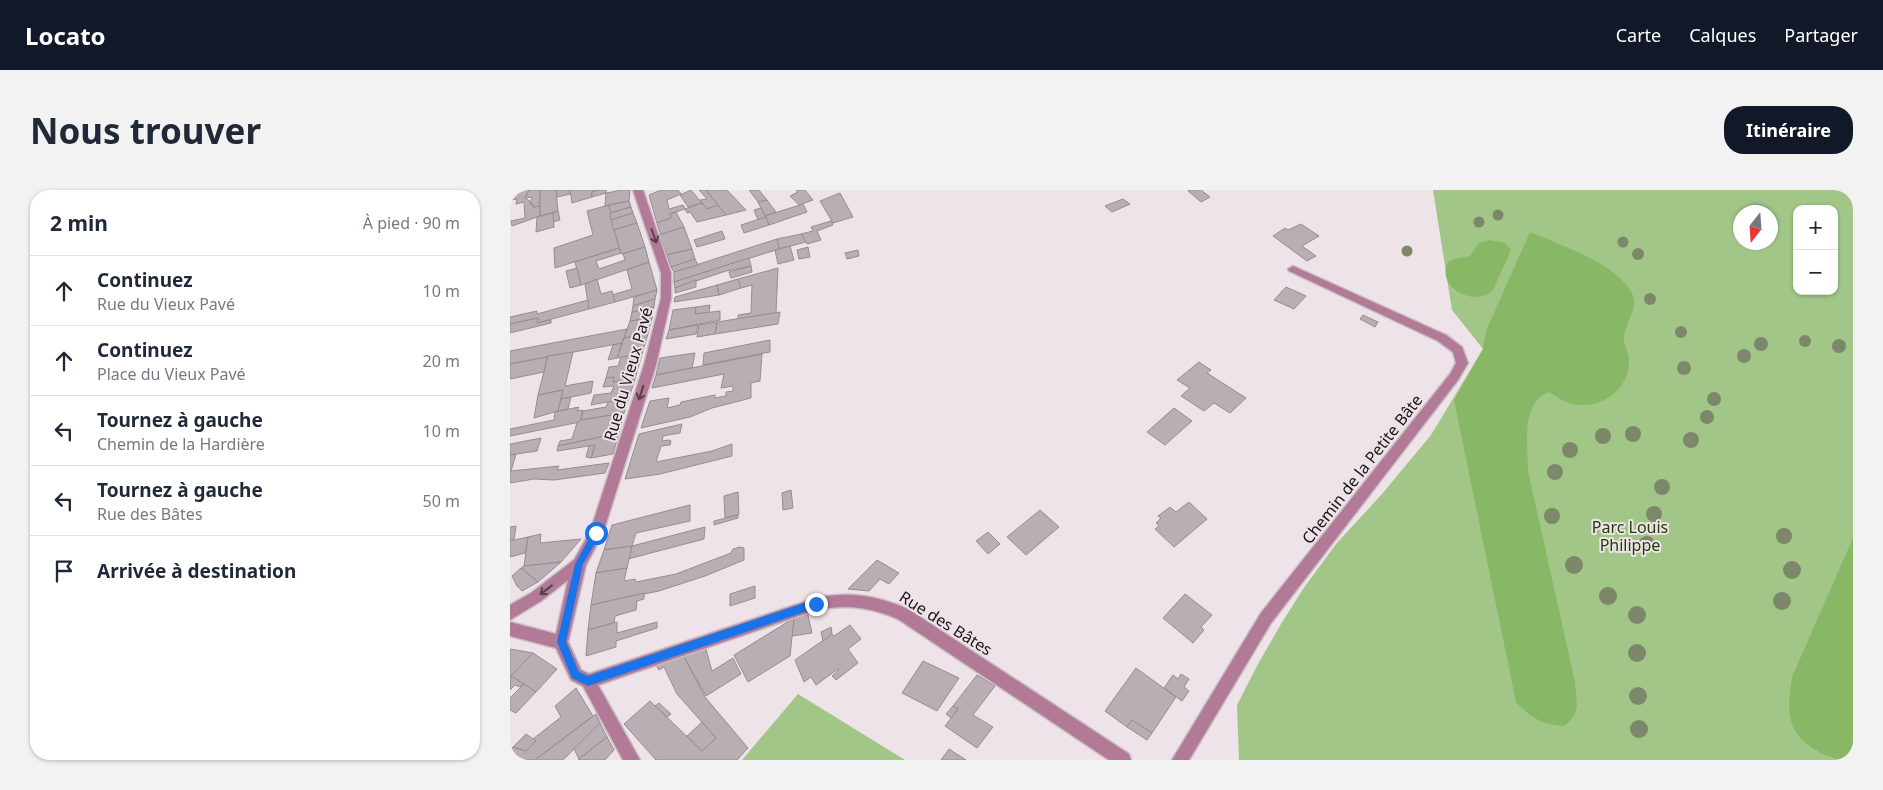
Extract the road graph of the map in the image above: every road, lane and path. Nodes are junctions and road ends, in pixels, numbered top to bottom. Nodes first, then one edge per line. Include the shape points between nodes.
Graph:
1 (638, 190) edge
2 (1293, 269) dead end
3 (579, 564) junction
4 (510, 614) edge
5 (510, 629) edge
6 (561, 642) junction
7 (588, 681) junction
8 (632, 760) edge
9 (1123, 760) edge
10 (1180, 760) edge

1 -> 3 street, Rue du Vieux Pavé via 666,273 666,298 650,365 596,533
2 - 10 street, Chemin de la Petite Bâte via 1442,338 1458,350 1462,363 1266,618
3 -> 4 street
3 - 6 street
5 - 6 street
6 - 7 street via 576,675
7 - 8 street
7 - 9 street, Rue des Bâtes via 816,604 835,599 857,599 903,614

